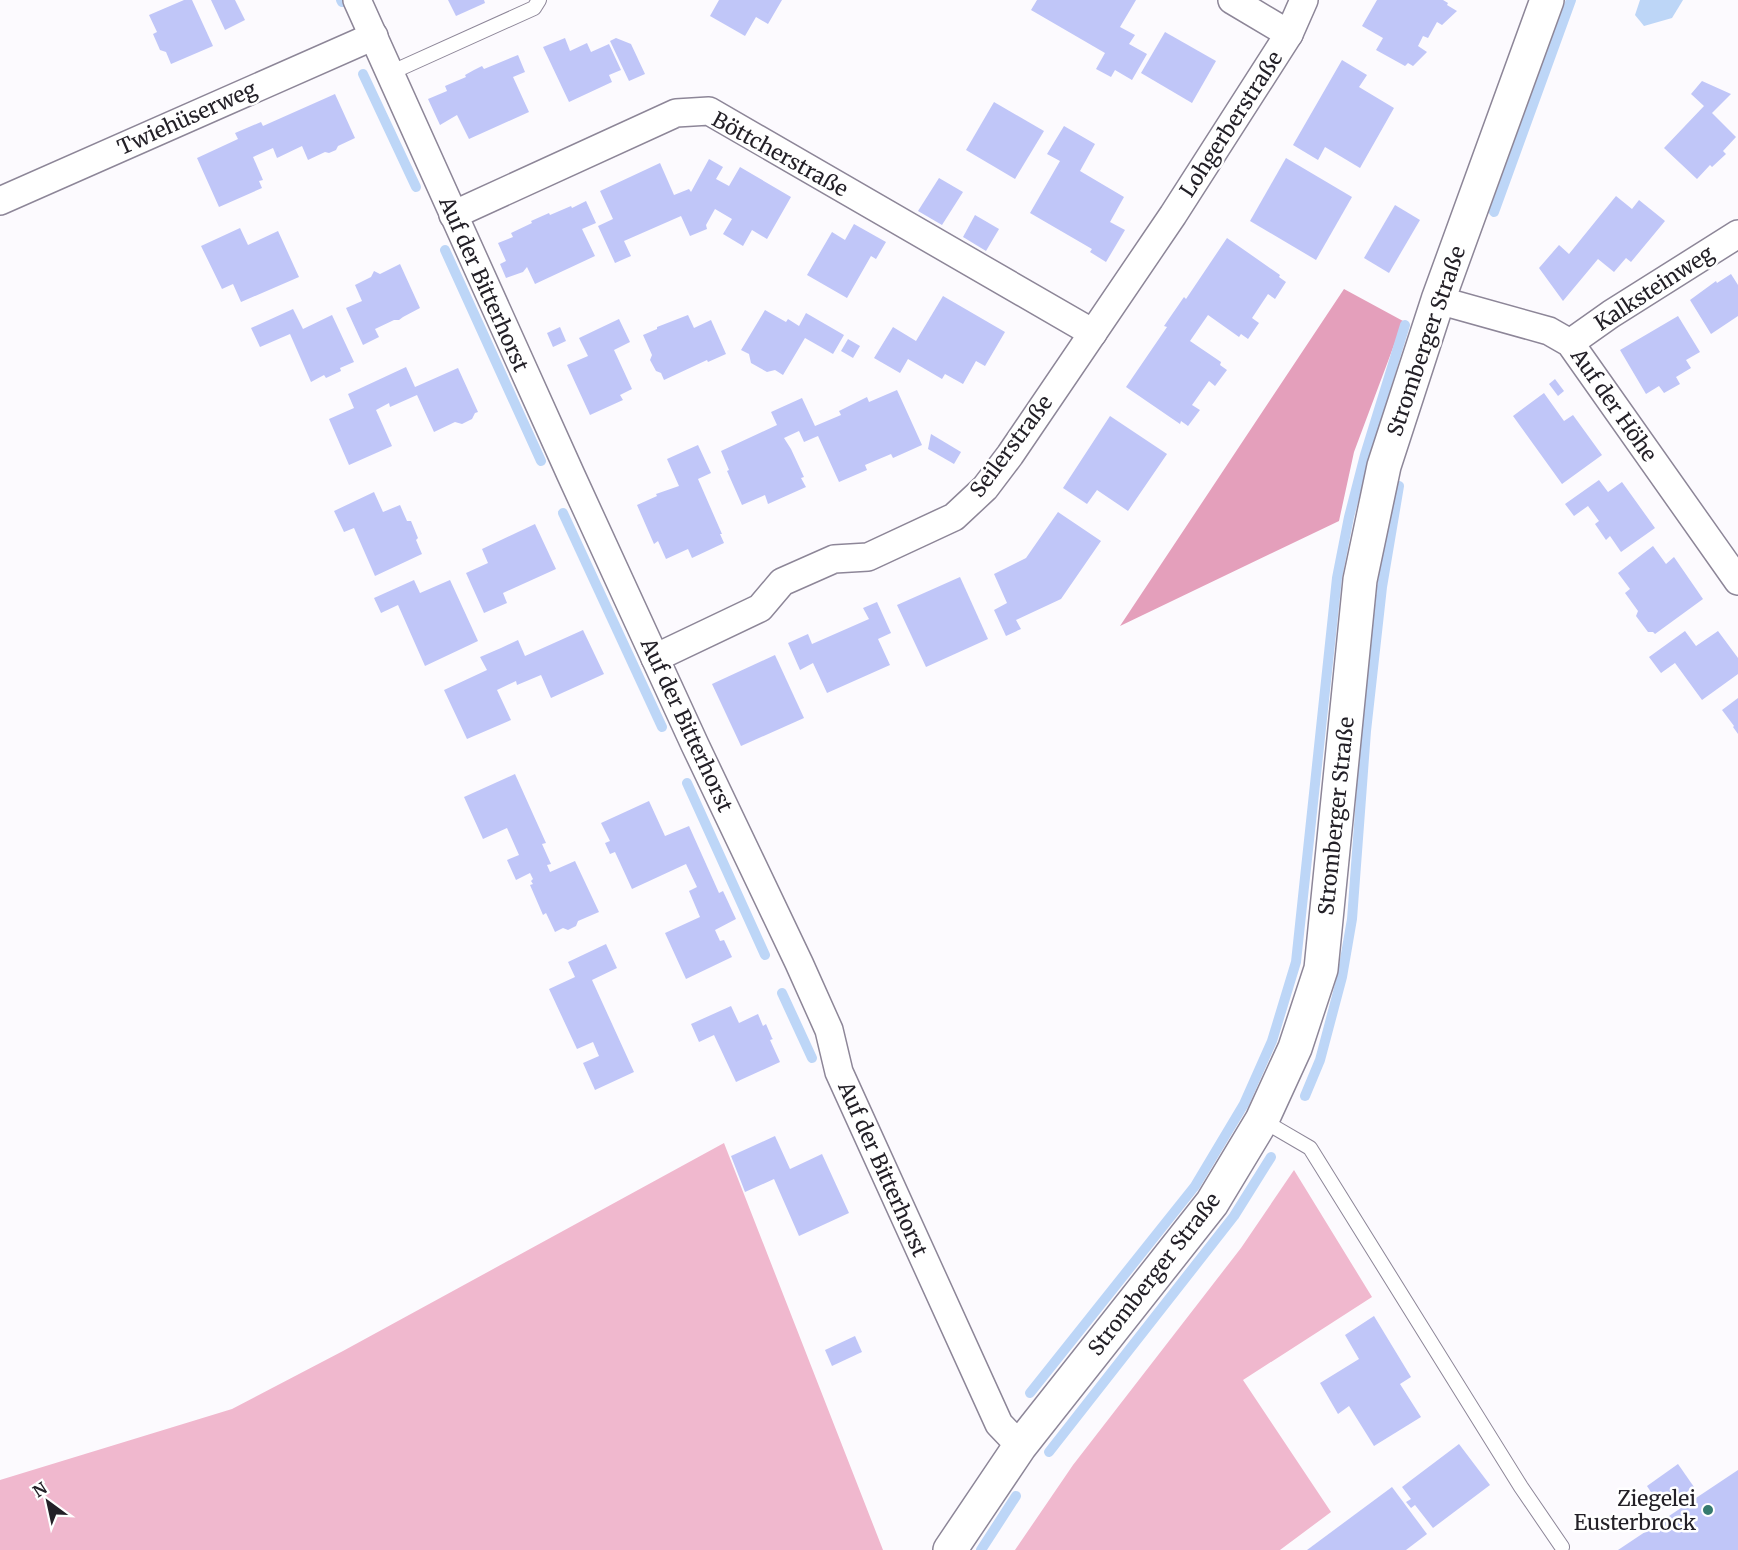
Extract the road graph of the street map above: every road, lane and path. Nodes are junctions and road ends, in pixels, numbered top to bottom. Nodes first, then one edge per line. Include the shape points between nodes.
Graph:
1 (357, 0) edge
2 (539, 0) edge
3 (1232, 0) edge
4 (1304, 0) edge
5 (1547, 0) edge
6 (1289, 34) junction
7 (374, 36) junction
8 (390, 73) junction
9 (0, 201) edge
10 (1173, 214) joint
11 (453, 215) junction
12 (1738, 234) edge
13 (1438, 300) junction
14 (1093, 333) junction
15 (1570, 343) junction
16 (1733, 564) edge
17 (655, 658) junction
18 (1262, 1120) junction
19 (1020, 1446) junction
20 (1562, 1547) dead end
21 (950, 1550) edge

1 - 7 street, Auf der Bitterhorst
2 - 8 lane via 534,8
3 - 6 street, Lohgerberstraße
4 - 6 street, Lohgerberstraße
5 - 13 main road, Stromberger Straße
6 - 10 street, Lohgerberstraße
7 - 8 street, Auf der Bitterhorst
7 - 9 street, Twiehüserweg
8 - 11 street, Auf der Bitterhorst
10 - 14 street, Seilerstraße
11 - 14 street, Böttcherstraße via 676,113 709,111
11 - 17 street, Auf der Bitterhorst
12 - 15 street, Kalksteinweg
13 - 15 street, Auf der Höhe via 1549,332
13 - 18 main road, Stromberger Straße via 1384,466 1360,580 1321,969 1295,1048
14 - 17 street, Seilerstraße via 985,488 954,516 867,557 834,559 782,582 760,608
15 - 16 street, Auf der Höhe
17 - 19 street, Auf der Bitterhorst via 800,963 829,1030 839,1072 999,1424
18 - 19 main road, Stromberger Straße via 1212,1203
18 - 20 lane via 1310,1148
19 - 21 main road, Stromberger Straße

